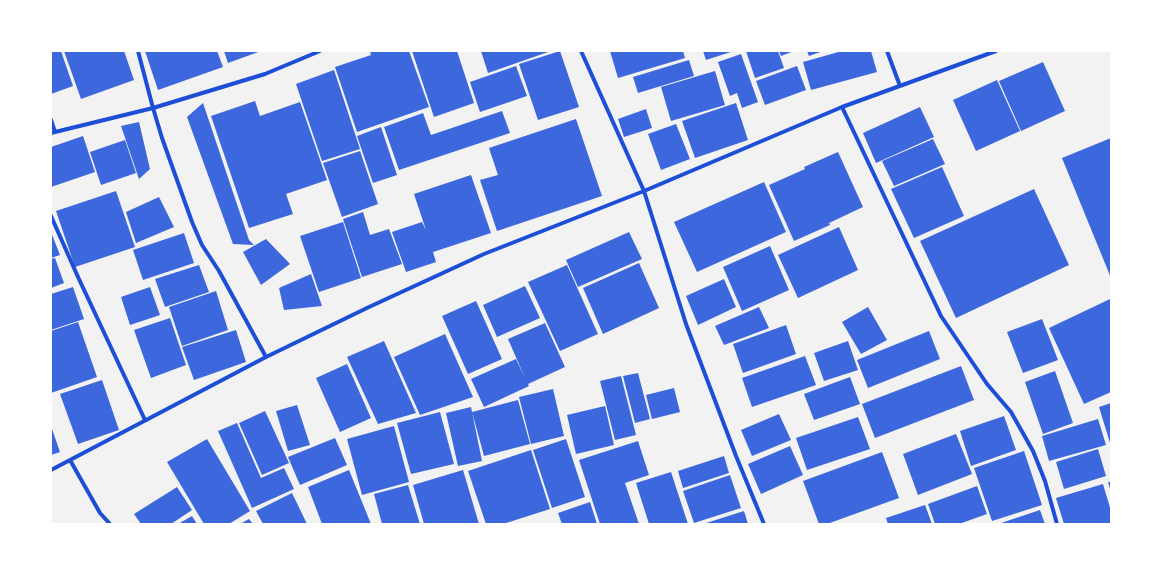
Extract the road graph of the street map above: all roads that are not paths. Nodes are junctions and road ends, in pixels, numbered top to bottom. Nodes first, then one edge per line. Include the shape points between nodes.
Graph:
1 (138, 51) edge
2 (320, 51) edge
3 (581, 51) edge
4 (887, 51) edge
5 (996, 51) edge
6 (900, 86) junction
7 (842, 107) junction
8 (153, 108) junction
9 (51, 120) edge
10 (53, 133) edge
11 (644, 191) junction
12 (51, 216) edge
13 (266, 357) junction
14 (145, 420) junction
15 (70, 460) junction
16 (51, 470) edge
17 (110, 524) edge
18 (764, 524) edge
19 (1057, 524) edge

1 - 8 street
2 - 8 street via 265,74
3 - 11 street
4 - 6 street
5 - 6 street
6 - 7 street
7 - 11 street
7 - 19 street via 941,316 987,384 1011,412 1034,451
8 - 10 street
8 - 13 street via 202,245
9 - 10 street
11 - 13 street via 484,254
11 - 18 street via 686,324
12 - 14 street
13 - 14 street
14 - 15 street
15 - 16 street
15 - 17 street via 100,513

